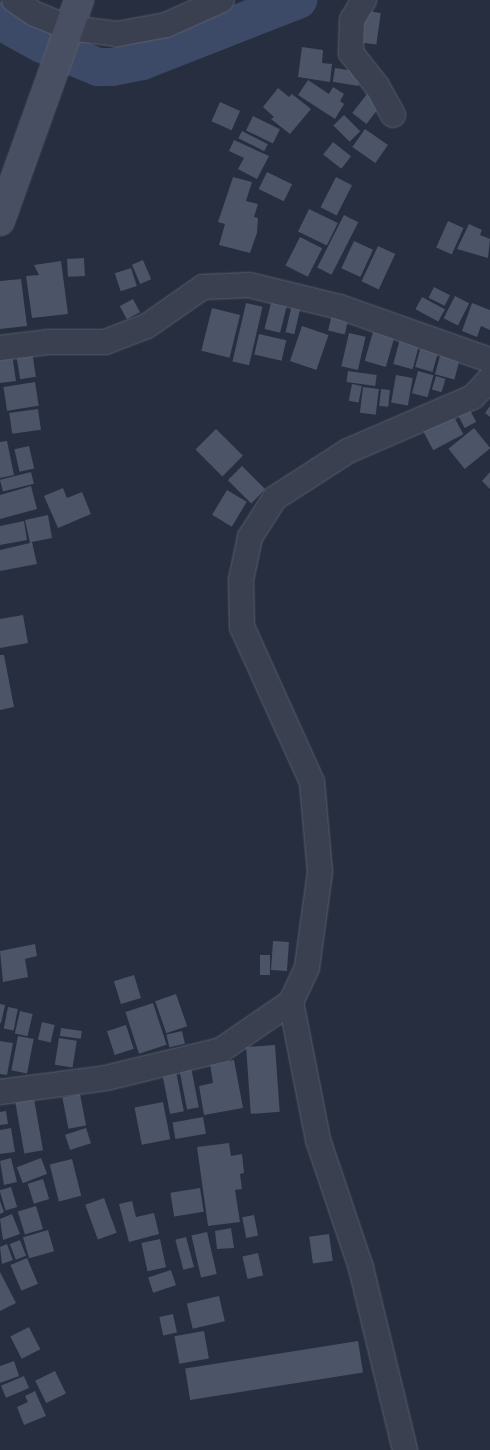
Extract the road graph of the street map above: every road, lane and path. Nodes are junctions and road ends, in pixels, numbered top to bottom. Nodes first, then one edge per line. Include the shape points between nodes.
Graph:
1 (14, 0) edge
2 (79, 0) edge
3 (222, 0) edge
4 (364, 0) edge
5 (67, 34) junction
6 (393, 114) dead end
7 (0, 222) edge
8 (0, 348) edge
9 (490, 360) edge
10 (490, 380) edge
11 (291, 1002) junction
12 (0, 1092) edge
13 (405, 1450) edge

1 - 5 street
2 - 5 main road
3 - 5 street via 166,25 117,34
4 - 6 street via 352,20 351,53 377,86
5 - 7 main road
8 - 9 street via 48,342 105,342 147,326 203,288 249,285 340,307
10 - 11 street via 473,397 348,451 276,498 250,537 241,580 242,627 312,782 319,862 307,967
11 - 12 street via 221,1050 106,1078
11 - 13 street via 318,1140 361,1268

